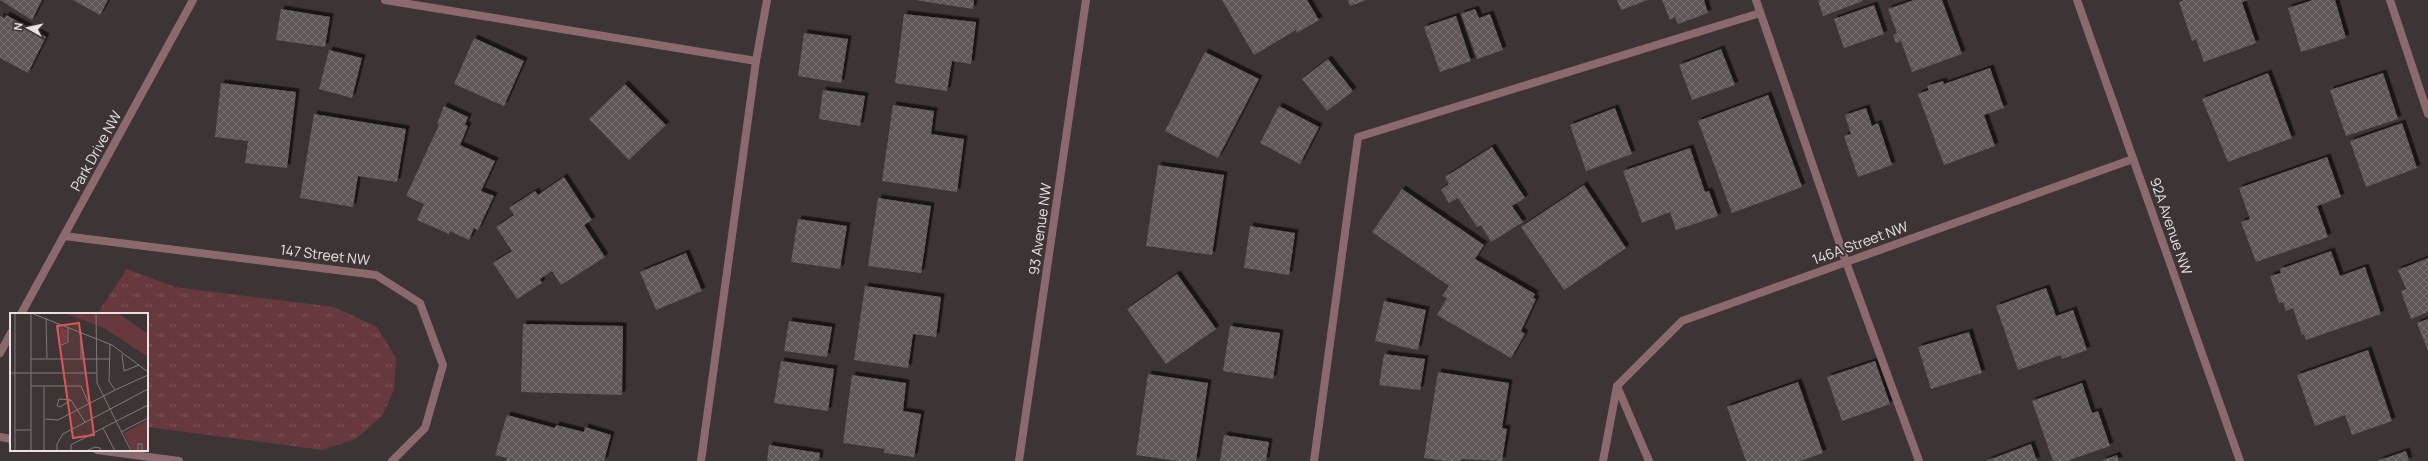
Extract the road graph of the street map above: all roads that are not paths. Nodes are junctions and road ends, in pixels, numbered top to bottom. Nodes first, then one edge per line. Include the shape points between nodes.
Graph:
1 (193, 0) edge
2 (384, 0) edge
3 (767, 0) edge
4 (1086, 0) edge
5 (1756, 0) edge
6 (2077, 0) edge
7 (2390, 0) edge
8 (1760, 13) junction
9 (756, 61) junction
10 (2428, 114) edge
11 (2134, 159) junction
12 (64, 236) junction
13 (1846, 262) junction
14 (22, 313) edge
15 (10, 335) edge
16 (0, 353) edge
17 (1617, 386) junction
18 (0, 437) edge
19 (10, 438) edge
20 (104, 451) edge
21 (179, 461) edge
22 (392, 461) edge
23 (702, 461) edge
24 (1019, 461) edge
25 (1314, 461) edge
26 (1603, 461) edge
27 (1649, 461) edge
28 (1919, 461) edge
29 (2240, 461) edge

1 - 12 street, Park Drive NW
2 - 9 street
3 - 9 street
4 - 24 street, 93 Avenue NW
5 - 8 street
6 - 11 street, 92A Avenue NW
7 - 10 street
8 - 13 street
8 - 25 street via 1358,137
9 - 23 street
11 - 13 street, 146A Street NW
11 - 29 street, 92A Avenue NW
12 - 14 street, Park Drive NW
12 - 22 street, 147 Street NW via 376,275 420,303 443,365 425,428
13 - 17 street, 146A Street NW via 1682,321
13 - 28 street
15 - 16 street
17 - 26 street
17 - 27 street
18 - 19 street
20 - 21 street

